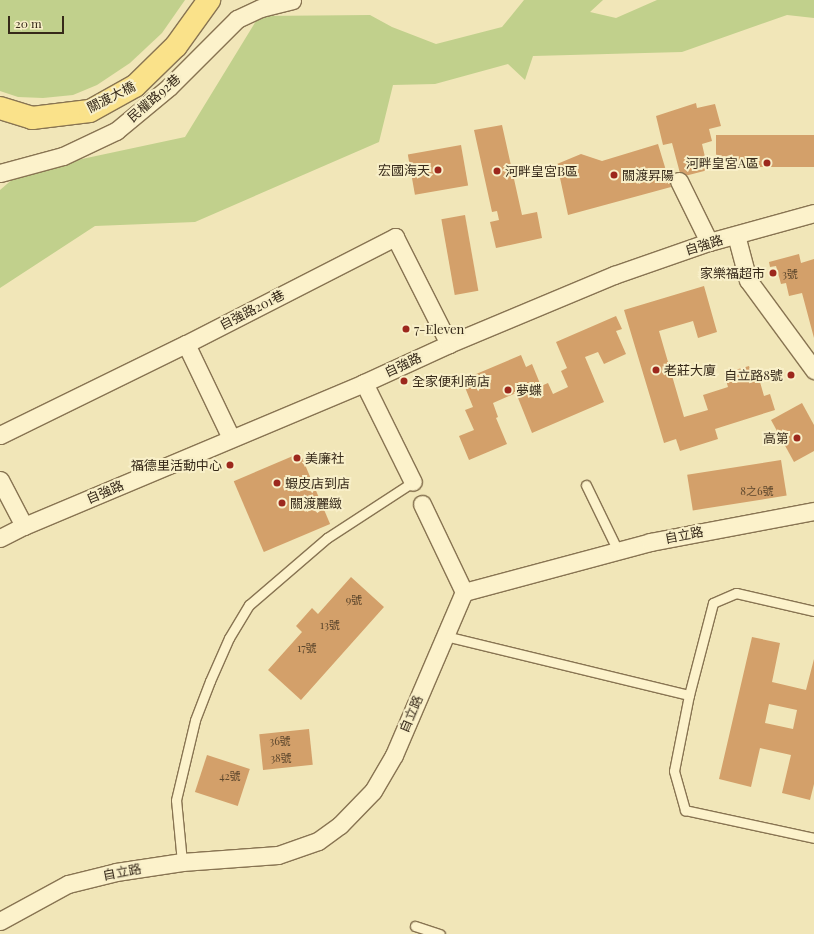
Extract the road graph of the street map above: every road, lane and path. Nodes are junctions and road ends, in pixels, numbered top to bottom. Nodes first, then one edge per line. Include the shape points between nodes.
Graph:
1 (208, 0) edge
2 (292, 0) edge
3 (0, 108) edge
4 (0, 173) edge
5 (678, 181) dead end
6 (814, 213) edge
7 (736, 235) junction
8 (709, 242) junction
9 (186, 344) junction
10 (448, 344) junction
11 (814, 370) edge
12 (364, 383) junction
13 (0, 435) edge
14 (231, 438) junction
15 (0, 480) edge
16 (413, 482) joint
17 (586, 485) dead end
18 (422, 504) dead end
19 (814, 511) edge
20 (24, 526) junction
21 (0, 538) edge
22 (618, 551) junction
23 (464, 592) junction
24 (814, 611) edge
25 (445, 636) junction
26 (689, 694) junction
27 (814, 838) edge
28 (182, 862) junction
29 (0, 920) edge
30 (415, 926) dead end
31 (440, 934) edge

1 - 3 main road, 關渡大橋 via 176,46 135,86 90,111 32,118
2 - 4 street, 民權路92巷 via 261,8 237,19 169,87 116,131 63,156
5 - 8 street
6 - 7 street, 自強路
7 - 8 street, 自強路
7 - 11 street via 748,280
8 - 10 street, 自強路 via 614,275
9 - 10 street, 自強路201巷 via 395,237
9 - 13 street, 自強路201巷
9 - 14 street
10 - 12 street, 自強路
12 - 14 street, 自強路
12 - 16 street
14 - 20 street, 自強路
15 - 20 street
16 - 28 lane via 327,538 245,611 229,638 195,720 176,800
17 - 22 lane
18 - 23 street
19 - 22 street, 自立路 via 650,542
20 - 21 street, 自強路
22 - 23 street, 自立路
23 - 25 street, 自立路
24 - 26 lane via 736,593 713,603
25 - 26 lane
25 - 28 street, 自立路 via 394,755 373,791 340,825 318,841 278,855
26 - 27 lane via 674,771 685,810
28 - 29 street, 自立路 via 116,872 68,884
30 - 31 lane

